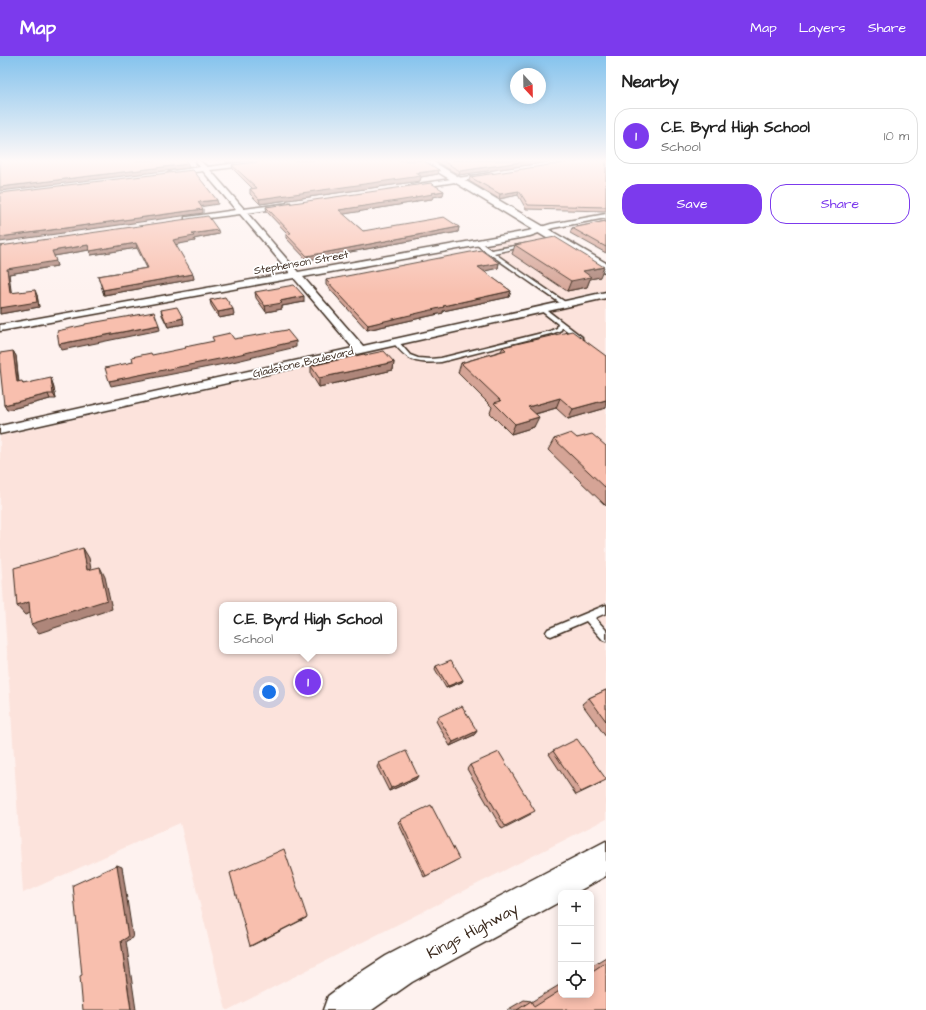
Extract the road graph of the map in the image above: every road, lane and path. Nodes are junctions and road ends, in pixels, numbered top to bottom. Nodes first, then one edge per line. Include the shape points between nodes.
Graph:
1 (236, 205) edge
2 (291, 205) edge
3 (499, 205) edge
4 (242, 211) junction
5 (606, 216) edge
6 (179, 221) edge
7 (541, 229) junction
8 (476, 242) junction
9 (527, 244) edge
10 (490, 252) junction
11 (606, 268) edge
12 (296, 275) junction
13 (606, 295) edge
14 (565, 304) junction
15 (542, 309) junction
16 (561, 324) junction
17 (0, 328) edge
18 (395, 341) junction
19 (587, 343) edge
20 (360, 349) junction
21 (0, 430) edge
22 (606, 609) edge
23 (588, 617) junction
24 (551, 632) dead end
25 (606, 637) edge
26 (606, 858) edge
27 (342, 1010) edge

1 - 4 street
2 - 4 street
3 - 7 main road
4 - 6 street
4 - 12 street
5 - 7 street, Stephenson Street
7 - 8 street, Stephenson Street
7 - 11 main road via 553,240
8 - 10 lane
8 - 12 street, Stephenson Street
9 - 10 lane
10 - 14 lane
12 - 17 street, Stephenson Street
12 - 20 street
13 - 14 street, Gladstone Boulevard
14 - 15 street, Gladstone Boulevard
15 - 16 lane
15 - 18 street, Gladstone Boulevard
16 - 18 lane via 559,329 552,332 442,360 417,360 408,356
16 - 19 lane
18 - 20 street, Gladstone Boulevard
20 - 21 street, Gladstone Boulevard
22 - 23 lane
23 - 24 lane
23 - 25 lane
26 - 27 main road, Kings Highway via 399,969

